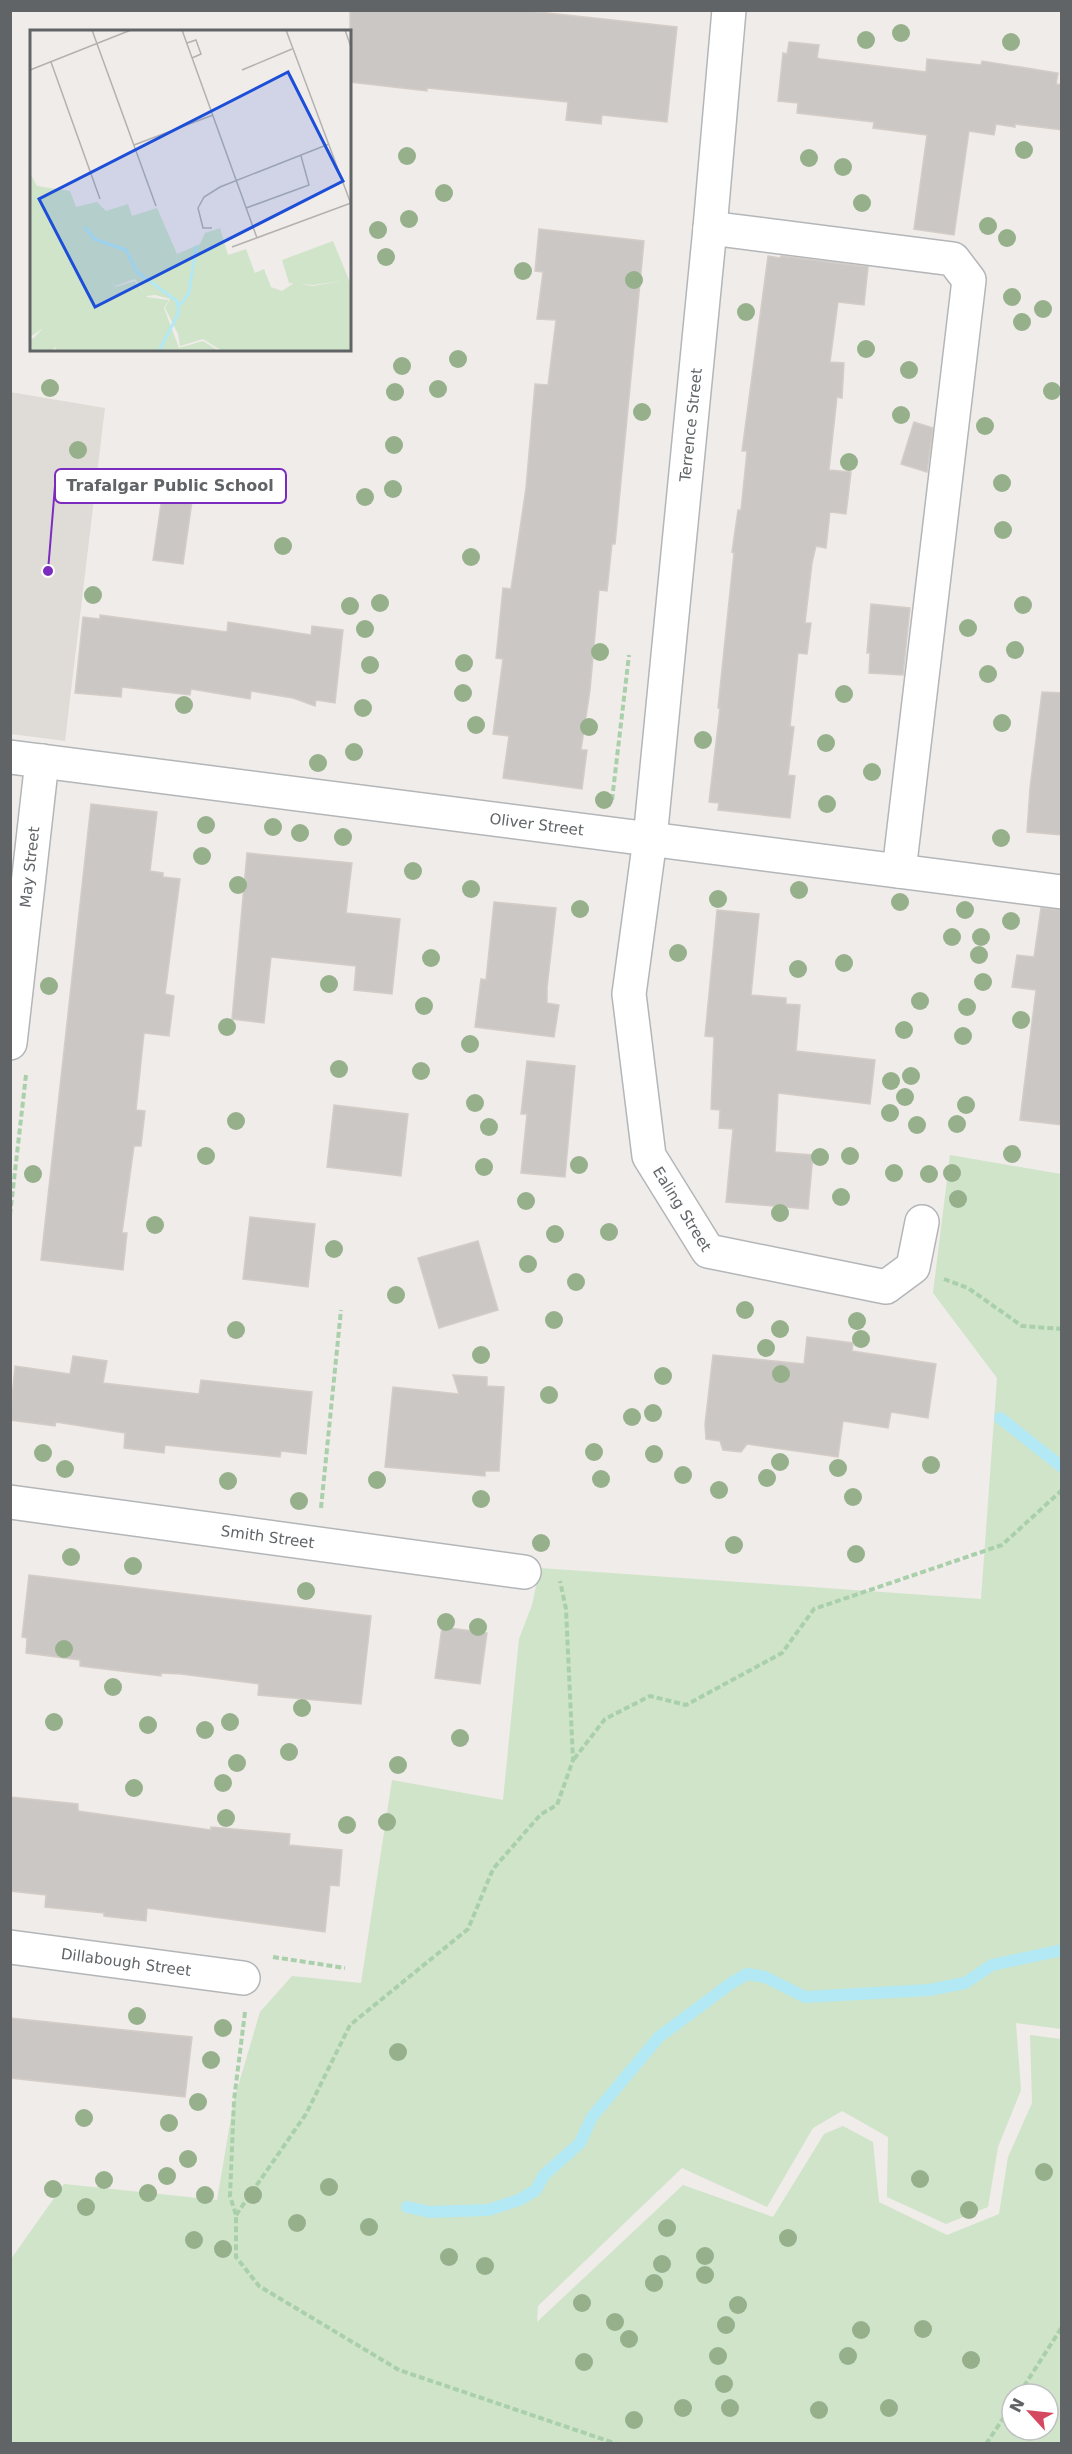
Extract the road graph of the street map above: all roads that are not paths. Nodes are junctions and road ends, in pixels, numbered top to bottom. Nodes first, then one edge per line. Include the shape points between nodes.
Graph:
1 (729, 10) edge
2 (710, 228) junction
3 (26, 759) edge
4 (650, 839) junction
5 (899, 871) junction
6 (1062, 892) edge
7 (10, 1043) edge
8 (922, 1222) dead end
9 (10, 1502) edge
10 (524, 1572) dead end
11 (10, 1947) edge
12 (243, 1978) road end

1 - 2 street, Terrence Street
2 - 4 street, Terrence Street
2 - 5 street via 953,259 969,280
3 - 4 street, Oliver Street
3 - 7 street, May Street
4 - 5 street, Oliver Street
4 - 8 street, Ealing Street via 629,994 649,1156 708,1251 886,1287 913,1267
5 - 6 street, Oliver Street
9 - 10 street, Smith Street
11 - 12 street, Dillabough Street

